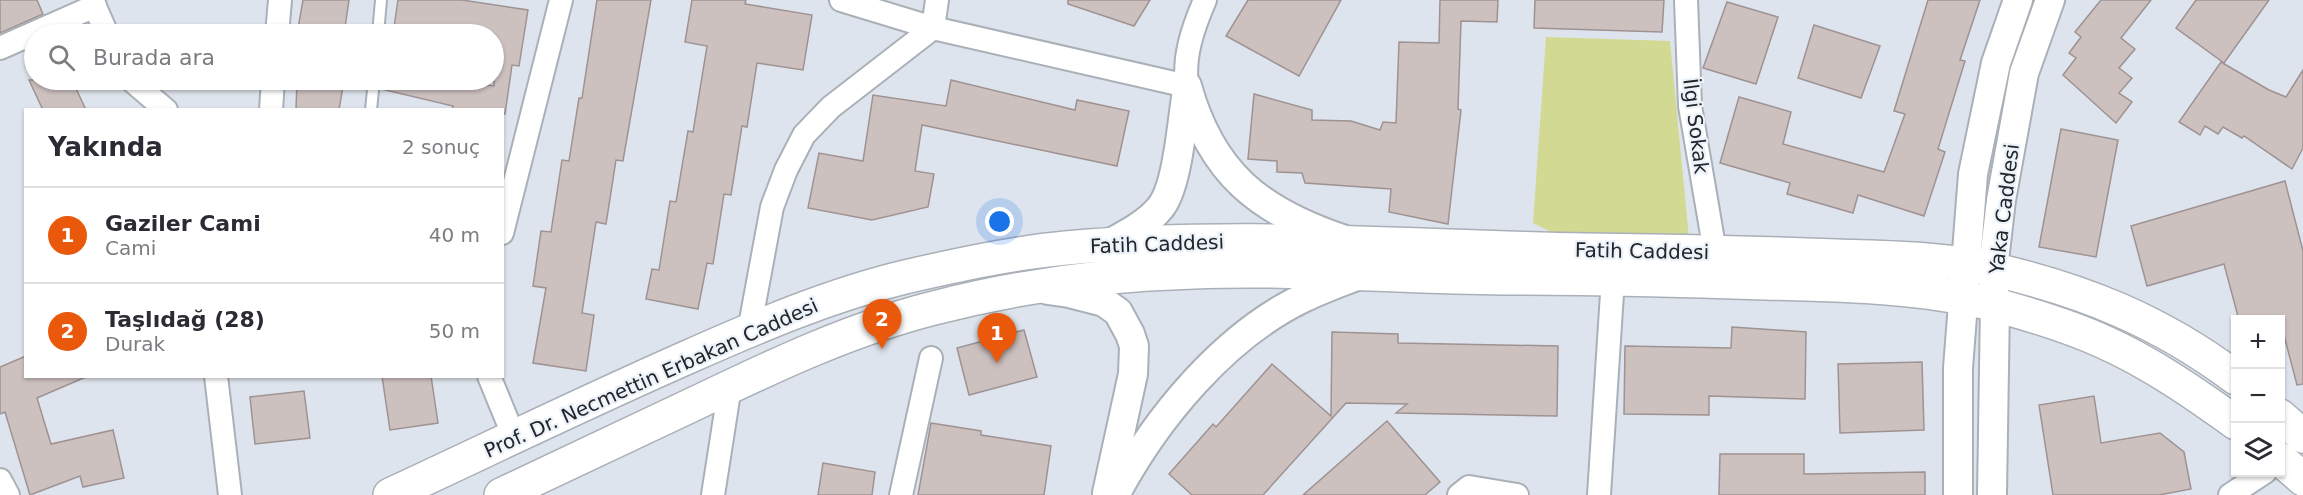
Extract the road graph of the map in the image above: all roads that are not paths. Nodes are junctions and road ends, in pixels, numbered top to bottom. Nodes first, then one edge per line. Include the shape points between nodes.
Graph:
1 (280, 0) edge
2 (381, 0) edge
3 (561, 0) edge
4 (841, 0) edge
5 (937, 0) edge
6 (1205, 0) edge
7 (1686, 0) edge
8 (2018, 0) edge
9 (2050, 0) edge
10 (93, 3) edge
11 (50, 24) edge
12 (102, 24) edge
13 (278, 24) edge
14 (379, 24) edge
15 (933, 28) junction
16 (24, 36) edge
17 (0, 48) edge
18 (1187, 86) junction
19 (143, 90) edge
20 (272, 90) edge
21 (373, 90) edge
22 (164, 108) edge
23 (271, 108) edge
24 (371, 108) edge
25 (504, 225) edge
26 (1107, 245) junction
27 (1715, 252) junction
28 (1024, 254) joint
29 (1360, 259) junction
30 (1980, 267) junction
31 (1612, 278) junction
32 (1028, 288) junction
33 (1963, 298) junction
34 (1995, 305) junction
35 (749, 331) junction
36 (931, 358) dead end
37 (2231, 375) edge
38 (216, 378) edge
39 (490, 378) edge
40 (730, 386) junction
41 (2231, 420) edge
42 (2285, 420) edge
43 (2303, 436) edge
44 (514, 437) junction
45 (2263, 477) edge
46 (0, 480) edge
47 (8, 495) edge
48 (230, 495) edge
49 (390, 495) edge
50 (501, 495) edge
51 (713, 495) edge
52 (901, 495) edge
53 (1107, 495) edge
54 (1116, 495) edge
55 (1459, 495) edge
56 (1517, 495) edge
57 (1599, 495) edge
58 (1958, 495) edge
59 (1992, 495) edge
60 (2230, 495) edge

1 - 13 street
2 - 14 lane
3 - 25 street
4 - 15 street
5 - 15 street
6 - 18 street via 1192,28 1185,71
7 - 27 street, İlgi Sokak via 1690,106
8 - 30 street, Yaka Caddesi via 1996,63 1973,174
9 - 30 street, Yaka Caddesi via 2024,73 2001,200
10 - 11 street
10 - 12 street
15 - 18 street
15 - 35 street via 831,107 804,135 772,207
16 - 17 street
18 - 26 street via 1166,199 1153,216
18 - 29 street via 1217,158 1238,182 1263,202 1320,232
19 - 22 street
20 - 23 street
21 - 24 lane
26 - 28 main road, Fatih Caddesi
26 - 29 main road, Fatih Caddesi via 1231,241
27 - 29 main road, Fatih Caddesi
27 - 30 main road, Fatih Caddesi via 1881,258
28 - 35 main road, Prof. Dr. Necmettin Erbakan Caddesi via 853,291
29 - 31 main road, Fatih Caddesi via 1484,278
29 - 32 main road, Fatih Caddesi via 1096,279
29 - 54 street via 1271,316 1200,375 1171,408
30 - 33 street, Yaka Caddesi
30 - 34 street, Yaka Caddesi
30 - 37 main road, Fatih Caddesi via 2085,295 2141,318
31 - 33 main road, Fatih Caddesi via 1826,285
31 - 57 street
32 - 40 main road, Prof. Dr. Necmettin Erbakan Caddesi via 938,307 847,334
32 - 53 street via 1069,292 1104,302 1118,312 1131,334 1133,374
33 - 34 main road, Fatih Caddesi
33 - 58 street, Yaka Caddesi via 1958,368
34 - 41 main road, Fatih Caddesi via 2103,341 2184,387
34 - 59 street, Yaka Caddesi
35 - 44 main road, Prof. Dr. Necmettin Erbakan Caddesi
36 - 52 street
38 - 48 street
39 - 44 street
40 - 50 main road, Prof. Dr. Necmettin Erbakan Caddesi
40 - 51 street
42 - 43 main road
44 - 49 main road, Prof. Dr. Necmettin Erbakan Caddesi
45 - 60 street
46 - 47 street
55 - 56 street via 1469,487

